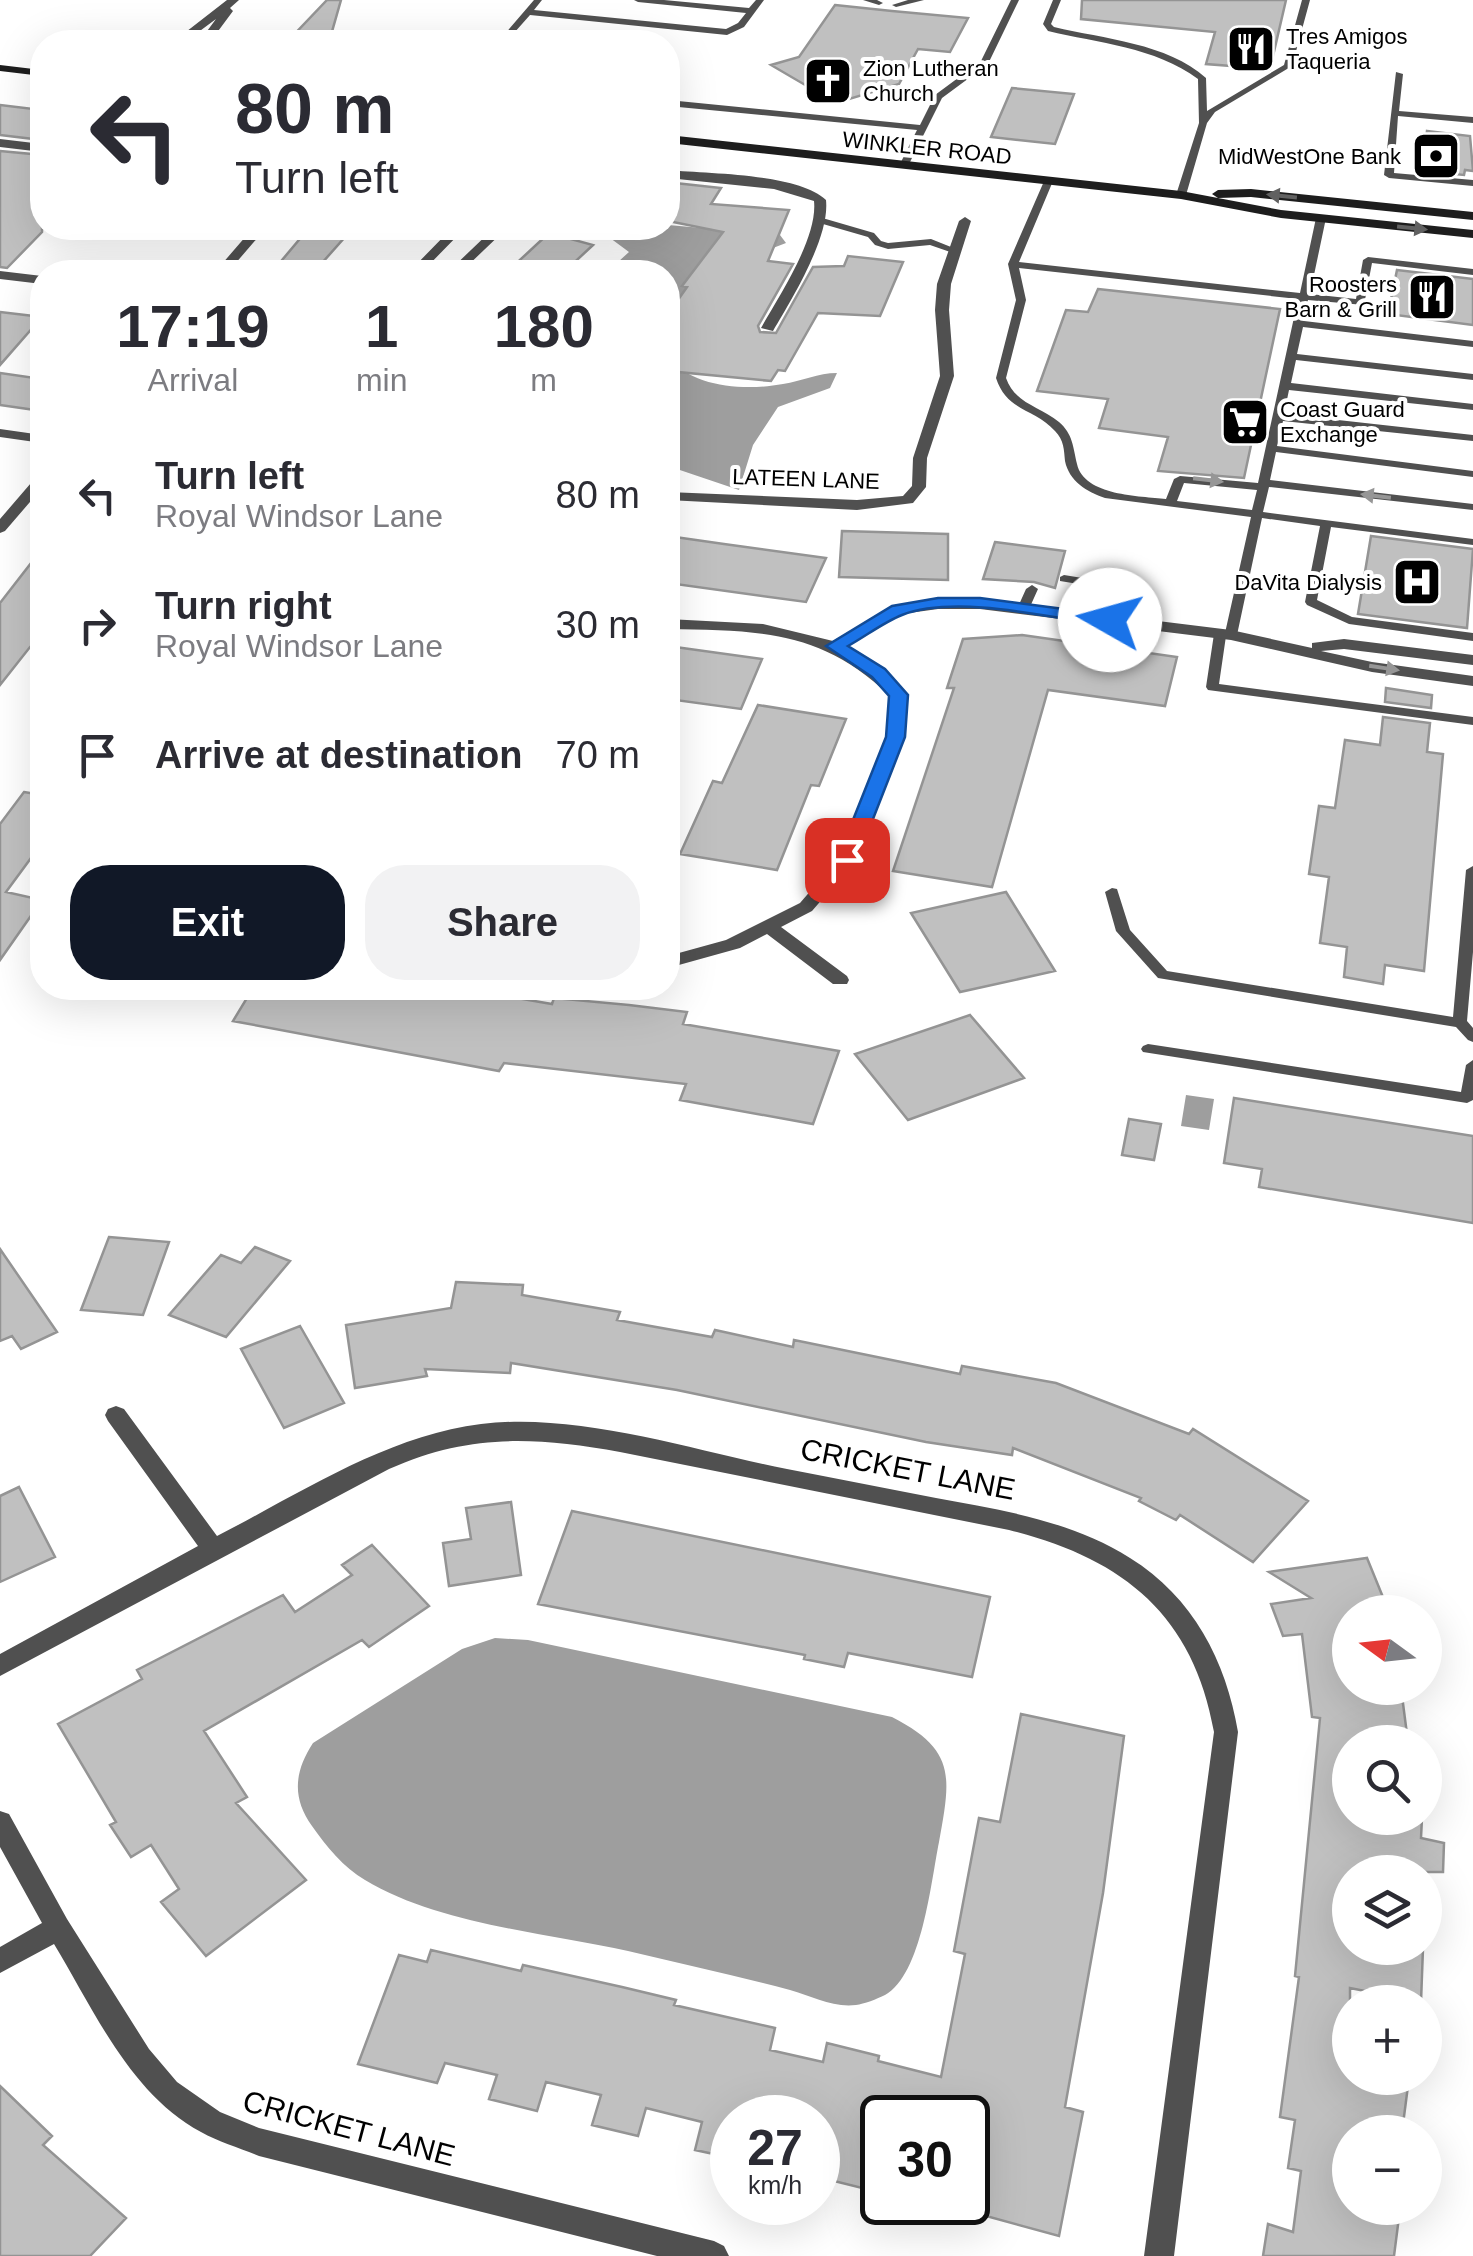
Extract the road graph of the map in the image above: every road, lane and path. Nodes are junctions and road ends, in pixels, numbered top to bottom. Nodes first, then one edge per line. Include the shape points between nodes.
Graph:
1 (233, 0) edge
2 (538, 0) edge
3 (638, 0) edge
4 (760, 0) edge
5 (867, 0) edge
6 (920, 0) edge
7 (1015, 0) edge
8 (1057, 0) edge
9 (1306, 0) edge
10 (878, 3) dead end
11 (896, 5) dead end
12 (752, 11) junction
13 (527, 12) junction
14 (194, 30) edge
15 (213, 30) edge
16 (512, 30) edge
17 (0, 68) edge
18 (30, 72) edge
19 (1399, 74) dead end
20 (680, 103) edge
21 (1394, 113) junction
22 (1473, 120) edge
23 (1202, 122) junction
24 (922, 128) junction
25 (680, 140) edge
26 (0, 143) edge
27 (30, 147) edge
28 (904, 166) junction
29 (680, 175) edge
30 (1048, 181) junction
31 (1473, 183) edge
32 (1181, 195) junction
33 (1473, 216) edge
34 (1321, 218) junction
35 (819, 220) junction
36 (965, 221) dead end
37 (1473, 234) edge
38 (249, 240) edge
39 (446, 240) edge
40 (488, 240) edge
41 (956, 251) junction
42 (232, 260) edge
43 (427, 260) edge
44 (467, 260) edge
45 (1013, 264) junction
46 (1473, 272) edge
47 (0, 274) edge
48 (30, 278) edge
49 (1304, 297) junction
50 (1298, 323) junction
51 (768, 328) dead end
52 (1473, 344) edge
53 (1291, 356) junction
54 (1473, 376) edge
55 (1284, 386) junction
56 (1473, 407) edge
57 (1278, 416) junction
58 (0, 434) edge
59 (30, 438) edge
60 (1473, 438) edge
61 (1271, 448) junction
62 (1473, 474) edge
63 (1263, 485) junction
64 (30, 494) edge
65 (680, 496) edge
66 (1170, 504) junction
67 (1473, 507) edge
68 (1257, 514) junction
69 (1326, 524) junction
70 (0, 528) edge
71 (1473, 542) edge
72 (1064, 578) dead end
73 (1032, 589) dead end
74 (1022, 609) junction
75 (1110, 620) junction
76 (680, 624) edge
77 (1225, 635) junction
78 (1473, 636) edge
79 (836, 646) junction
80 (1296, 648) junction
81 (1473, 660) edge
82 (1473, 681) edge
83 (1473, 721) edge
84 (1473, 870) edge
85 (1112, 892) dead end
86 (768, 926) junction
87 (680, 959) edge
88 (840, 980) dead end
89 (1460, 1023) junction
90 (1473, 1037) edge
91 (1148, 1049) dead end
92 (1473, 1065) edge
93 (116, 1415) dead end
94 (213, 1548) junction
95 (0, 1666) edge
96 (0, 1822) edge
97 (58, 1928) junction
98 (0, 1961) edge
99 (714, 2256) edge
100 (1160, 2256) edge

1 - 14 street
1 - 15 street
2 - 13 lane
3 - 12 lane
4 - 12 lane
5 - 10 lane
6 - 11 lane
7 - 24 lane via 985,62 944,88
8 - 23 lane via 1051,29 1196,72 1202,78
9 - 23 lane via 1288,66 1222,102
12 - 13 lane via 727,32
13 - 16 lane
17 - 18 street
19 - 21 lane
20 - 24 lane
21 - 22 lane
21 - 31 lane via 1389,175
23 - 32 lane
24 - 28 lane
25 - 28 street, WINKLER ROAD
26 - 27 street
28 - 30 street, WINKLER ROAD
29 - 35 street via 816,195 822,202
30 - 32 street, WINKLER ROAD
30 - 45 lane
33 -> 32 street, WINKLER ROAD via 1250,192
32 - 34 street, WINKLER ROAD
34 -> 37 street, WINKLER ROAD
34 - 49 lane
35 - 41 lane via 871,234 888,246 931,242
35 - 51 street
36 - 41 street
38 - 42 street
39 - 43 street
40 - 44 street
41 - 65 street, LATEEN LANE via 942,310 947,376 918,487 908,500 884,505
45 - 49 lane
45 - 66 lane via 1021,300 1003,388 1057,426 1080,484 1104,495
46 - 49 lane via 1368,260 1360,303
47 - 48 street
49 - 50 lane
50 - 52 lane
50 - 53 lane
53 - 54 lane
53 - 55 lane
55 - 56 lane
55 - 57 lane
57 - 60 lane
57 - 61 lane
58 - 59 street
61 - 62 lane
61 - 63 lane
66 -> 63 lane via 1180,478
67 -> 63 lane
63 - 68 lane
64 - 70 street
66 - 68 lane
68 - 69 lane
68 - 77 lane
69 - 71 lane
69 - 78 lane via 1311,602 1349,620
72 - 75 lane via 1115,586
73 - 74 lane
74 - 75 street
74 - 79 street via 938,604 898,610
75 - 77 street
76 - 79 street via 783,628
77 - 80 street
77 - 83 lane via 1212,687
79 - 86 street via 898,695 896,737 847,860 806,907
80 - 81 street via 1344,644
80 -> 82 street
84 - 89 lane
85 - 89 lane via 1124,931 1163,975
86 - 87 street
86 - 88 street
89 - 90 lane
91 - 92 lane via 1467,1098
93 - 94 street
94 - 95 street, CRICKET LANE
94 - 100 street, CRICKET LANE via 393,1457 478,1432 526,1431 1036,1528 1120,1563 1154,1587 1206,1656 1221,1693 1226,1732
96 - 97 street, CRICKET LANE
97 - 98 street
97 - 99 street, CRICKET LANE via 139,2058 167,2091 210,2122 260,2142

